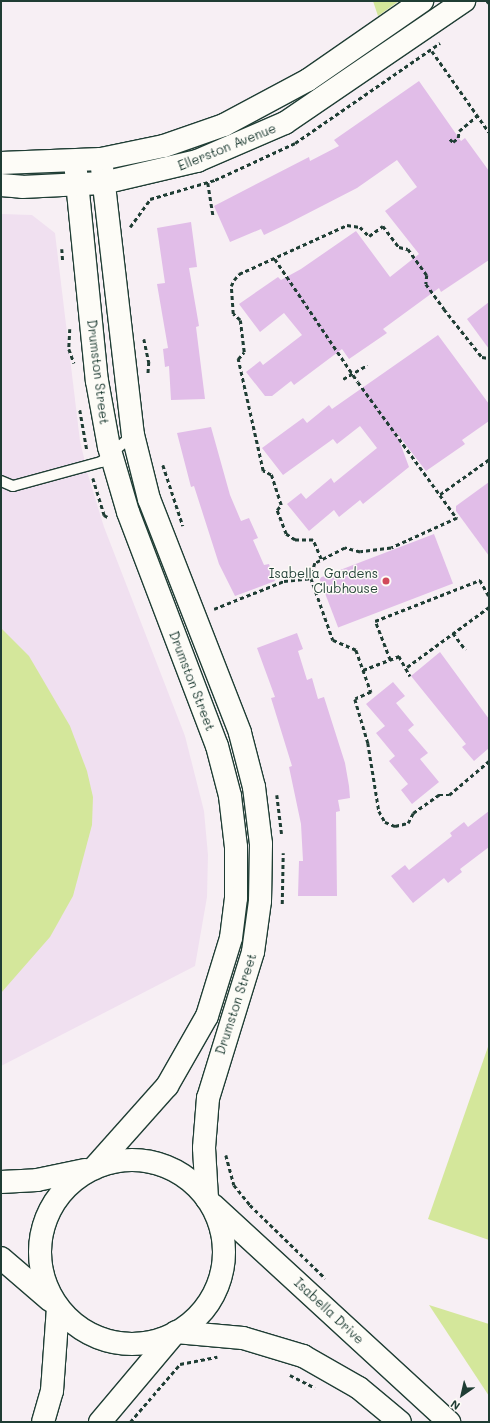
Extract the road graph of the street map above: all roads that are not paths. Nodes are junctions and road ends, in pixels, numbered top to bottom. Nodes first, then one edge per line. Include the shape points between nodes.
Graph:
1 (422, 1) edge
2 (464, 1) edge
3 (101, 159) junction
4 (74, 162) junction
5 (1, 163) edge
6 (103, 183) junction
7 (1, 185) edge
8 (77, 185) junction
9 (132, 435) junction
10 (111, 454) junction
11 (1, 481) edge
12 (93, 1168) junction
13 (1, 1182) edge
14 (208, 1200) junction
15 (1, 1258) edge
16 (57, 1305) junction
17 (175, 1333) junction
18 (43, 1422) edge
19 (100, 1422) edge
20 (400, 1422) edge
21 (449, 1422) edge

1 - 3 street, Ellerston Avenue via 308,80 231,122 164,146
2 - 6 street, Ellerston Avenue via 339,88 256,137 197,161
3 - 4 street, Ellerston Avenue
3 - 6 street, Drumston Street
4 - 5 street, Ellerston Avenue
4 - 8 street, Drumston Street
6 - 8 street, Ellerston Avenue
6 - 9 street, Drumston Street
7 - 8 street, Ellerston Avenue
8 - 10 street, Drumston Street via 97,381
9 - 10 lane
9 - 14 street, Drumston Street via 149,499 240,733 254,788 261,844 260,901 253,952 208,1098 204,1148
10 - 11 lane via 101,462 13,486
10 - 12 street, Drumston Street via 128,512 217,746 230,796 236,847 236,898 221,977 189,1052 142,1118
12 - 13 street via 37,1180
12 - 14 street, Isabella Drive via 122,1160 154,1163 184,1176
12 - 16 street via 66,1187 56,1199 42,1228 40,1260 48,1290
14 - 17 street via 222,1234 224,1261 220,1277 206,1306
14 - 21 street, Isabella Drive
15 - 16 street
16 - 17 street via 78,1327 107,1341 139,1344
16 - 18 street via 52,1391
17 - 19 street
17 - 20 street via 242,1338 303,1356 359,1388

